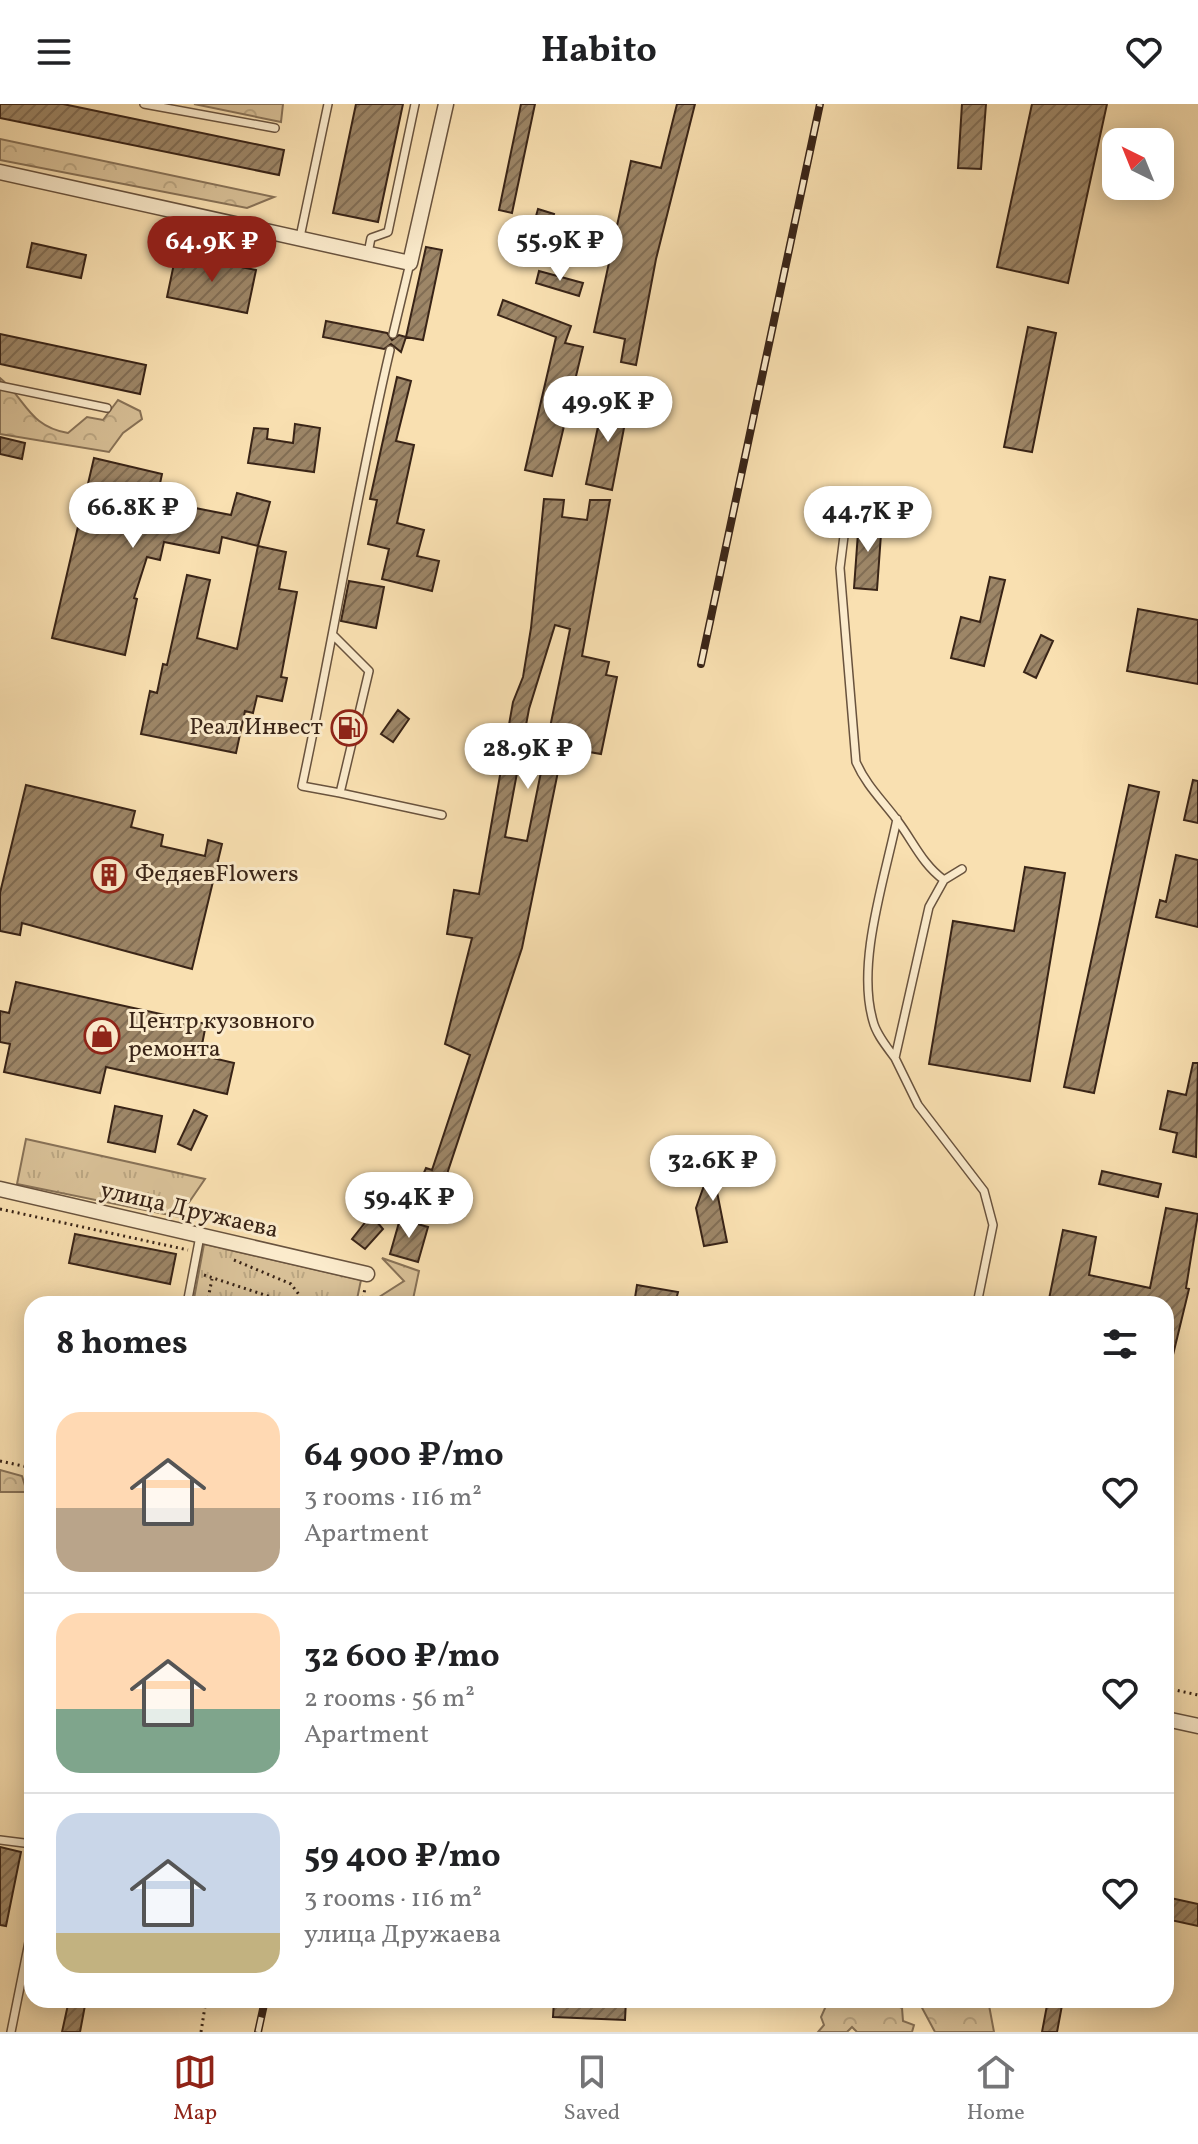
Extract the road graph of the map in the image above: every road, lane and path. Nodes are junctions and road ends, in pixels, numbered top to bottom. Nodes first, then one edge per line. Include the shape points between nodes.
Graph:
1 (144, 104) edge
2 (328, 104) edge
3 (415, 104) edge
4 (446, 104) edge
5 (275, 128) dead end
6 (0, 172) edge
7 (300, 237) junction
8 (368, 253) junction
9 (410, 263) junction
10 (393, 334) dead end
11 (390, 350) dead end
12 (0, 386) edge
13 (107, 408) dead end
14 (849, 496) dead end
15 (334, 636) junction
16 (340, 793) junction
17 (442, 815) dead end
18 (897, 819) junction
19 (962, 869) dead end
20 (944, 880) junction
21 (895, 1058) junction
22 (0, 1189) edge
23 (0, 1209) edge
24 (200, 1236) junction
25 (197, 1252) junction
26 (230, 1258) dead end
27 (194, 1270) junction
28 (367, 1274) dead end
29 (212, 1279) junction
30 (189, 1296) edge
31 (209, 1296) edge
32 (262, 1296) edge
33 (300, 1296) edge
34 (979, 1296) edge
35 (0, 1461) edge
36 (24, 1466) edge
37 (1174, 1690) edge
38 (1198, 1695) edge
39 (1174, 1721) edge
40 (1198, 1726) edge
41 (0, 1840) edge
42 (24, 1843) edge
43 (24, 1967) edge
44 (205, 2008) edge
45 (11, 2032) edge
46 (201, 2032) edge

1 - 5 lane
2 - 7 lane
3 - 8 lane via 388,232 371,238
4 - 9 street
6 - 7 street
7 - 8 street
8 - 9 street
9 - 10 lane
11 - 15 lane
12 - 13 lane
14 - 18 lane via 840,568 856,762 864,781
15 - 16 lane via 369,671
15 - 16 lane via 302,786
16 - 17 lane
18 - 20 lane via 924,861
18 - 21 lane via 870,955 868,1001 873,1025
19 - 20 lane
20 - 21 lane via 929,907
21 - 34 lane via 918,1105 984,1191 993,1225
22 - 24 street, улица Дружаева
23 - 25 path
24 - 25 lane
24 - 28 street, улица Дружаева
25 - 27 lane
26 - 33 path via 291,1284
27 - 29 path
27 - 30 lane
29 - 31 path
29 - 32 path
35 - 36 path
37 - 38 path
39 - 40 street
41 - 42 lane
43 - 45 lane
44 - 46 path

